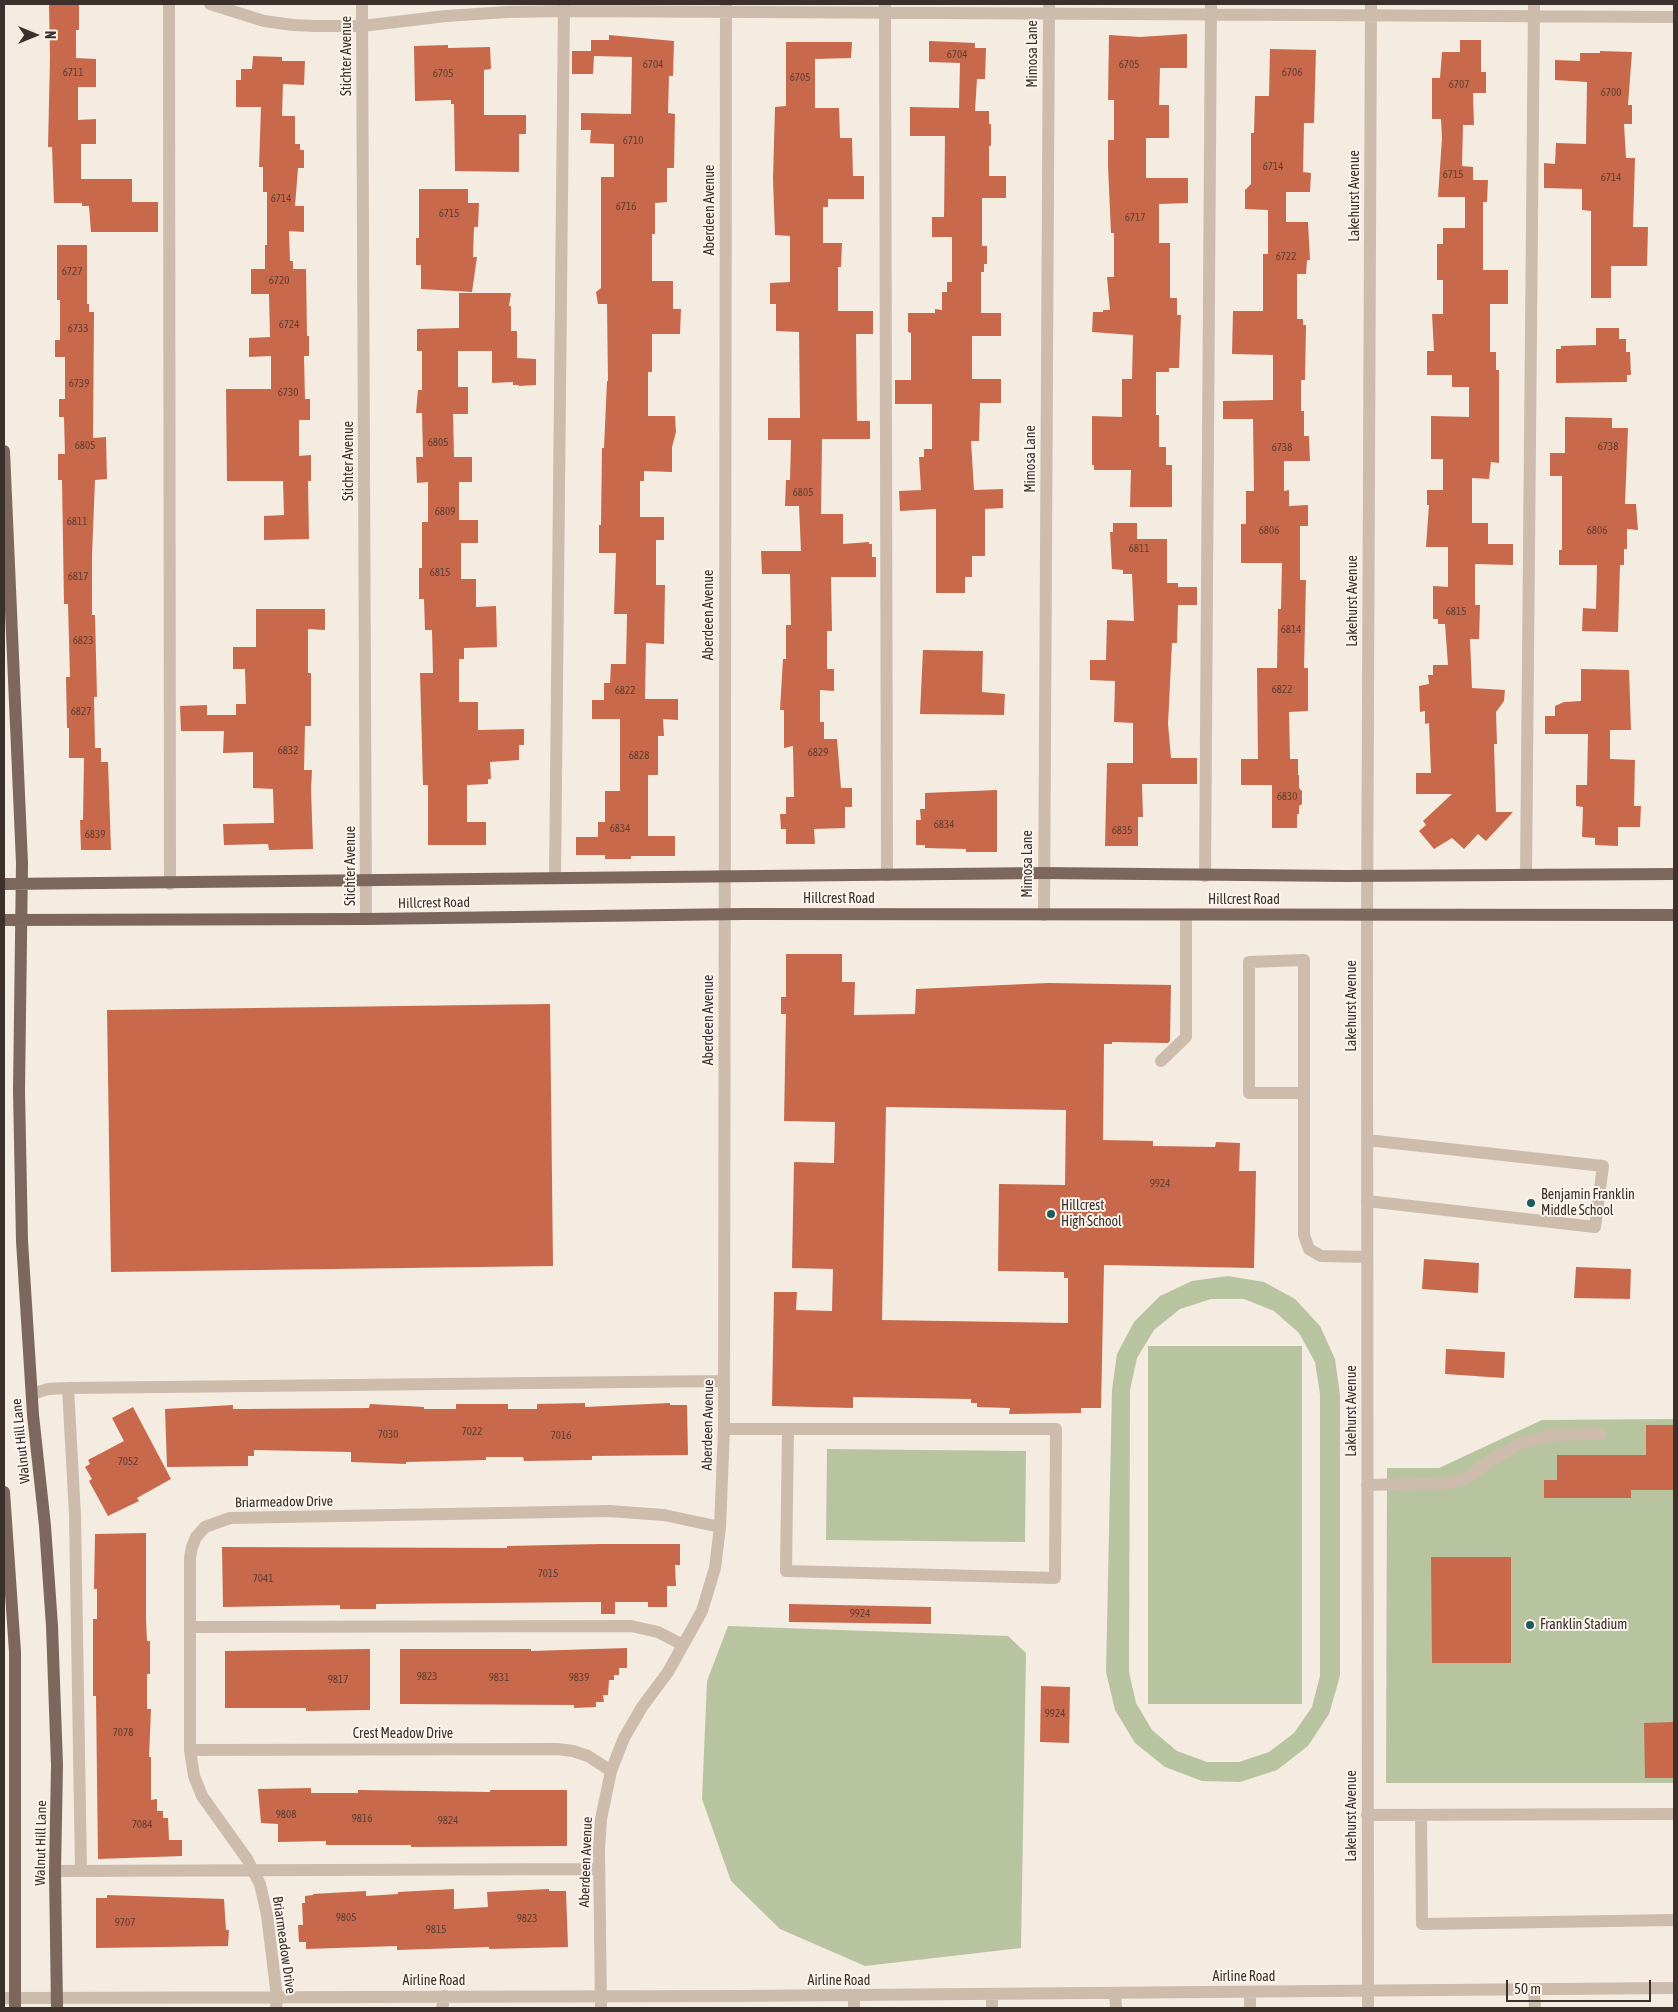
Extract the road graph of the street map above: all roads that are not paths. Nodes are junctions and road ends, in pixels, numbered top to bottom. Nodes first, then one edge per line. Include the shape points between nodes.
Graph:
1 (169, 4) edge
2 (210, 4) edge
3 (362, 4) edge
4 (1534, 4) edge
5 (564, 7) edge
6 (726, 8) edge
7 (885, 8) edge
8 (1049, 8) edge
9 (1211, 9) edge
10 (1371, 10) edge
11 (1534, 17) junction
12 (1674, 17) edge
13 (362, 26) junction
14 (4, 451) edge
15 (886, 874) junction
16 (1043, 874) junction
17 (1674, 874) edge
18 (1526, 875) junction
19 (724, 876) junction
20 (1206, 876) junction
21 (1367, 876) junction
22 (555, 878) junction
23 (366, 881) junction
24 (4, 884) edge
25 (170, 884) junction
26 (22, 885) junction
27 (724, 914) junction
28 (1367, 914) junction
29 (1044, 915) junction
30 (1186, 915) junction
31 (1674, 915) edge
32 (366, 919) junction
33 (4, 920) edge
34 (22, 921) junction
35 (1161, 1061) dead end
36 (1304, 1093) junction
37 (1367, 1140) junction
38 (1367, 1200) junction
39 (1367, 1257) junction
40 (724, 1381) junction
41 (68, 1388) junction
42 (32, 1394) junction
43 (724, 1429) junction
44 (788, 1429) junction
45 (1600, 1434) dead end
46 (1367, 1485) junction
47 (4, 1492) edge
48 (720, 1527) junction
49 (190, 1627) junction
50 (683, 1645) junction
51 (190, 1750) junction
52 (611, 1771) junction
53 (1674, 1814) edge
54 (1367, 1815) junction
55 (1421, 1815) junction
56 (599, 1869) junction
57 (81, 1870) junction
58 (55, 1871) junction
59 (252, 1871) junction
60 (1674, 1920) edge
61 (1674, 1988) edge
62 (1534, 1989) junction
63 (1367, 1991) junction
64 (1250, 1992) junction
65 (1115, 1993) junction
66 (992, 1994) junction
67 (12, 2001) edge
68 (443, 2002) edge
69 (601, 2002) edge
70 (737, 2002) edge
71 (854, 2002) edge
72 (57, 2003) edge
73 (277, 2003) edge
74 (992, 2008) edge
75 (1116, 2008) edge
76 (1250, 2008) edge
77 (1368, 2008) edge
78 (1535, 2008) edge

1 - 25 street
2 - 13 street via 264,21 293,26
3 - 13 street, Stichter Avenue
4 - 11 street
5 - 6 street
5 - 13 street
5 - 22 street
6 - 7 street
6 - 19 street, Aberdeen Avenue
7 - 8 street
7 - 15 street
8 - 9 street
8 - 16 street, Mimosa Lane
9 - 10 street
9 - 20 street
10 - 11 street
10 - 21 street, Lakehurst Avenue
11 - 12 street
11 - 18 street
13 - 23 street, Stichter Avenue
14 - 26 main road, Walnut Hill Lane
15 - 16 main road, Hillcrest Road
15 - 19 main road, Hillcrest Road
16 - 20 main road, Hillcrest Road
16 - 29 street, Mimosa Lane
17 - 18 main road, Hillcrest Road
18 - 21 main road, Hillcrest Road
19 - 22 main road, Hillcrest Road
19 - 27 street, Aberdeen Avenue
20 - 21 main road, Hillcrest Road
21 - 28 street, Lakehurst Avenue
22 - 23 main road, Hillcrest Road
23 - 25 main road, Hillcrest Road
23 - 32 street, Stichter Avenue
24 - 26 main road, Hillcrest Road
25 - 26 main road, Hillcrest Road
26 - 34 main road, Walnut Hill Lane
27 - 29 main road, Hillcrest Road
27 - 32 main road, Hillcrest Road
27 - 40 street, Aberdeen Avenue
28 - 30 main road, Hillcrest Road
28 - 31 main road, Hillcrest Road
28 - 37 street, Lakehurst Avenue
29 - 30 main road, Hillcrest Road
30 - 35 street via 1186,1037
32 - 34 main road, Hillcrest Road
33 - 34 main road, Hillcrest Road
34 - 42 main road, Walnut Hill Lane via 19,1091 22,1241
36 - 36 street via 1304,960 1248,962 1249,1093
36 - 39 street via 1304,1235 1309,1249 1321,1256
37 - 38 street, Lakehurst Avenue
37 - 38 street via 1603,1166 1595,1227
38 - 39 street, Lakehurst Avenue
39 - 46 street, Lakehurst Avenue
40 - 41 street
40 - 43 street, Aberdeen Avenue
41 - 42 street
41 - 57 street via 75,1516
42 - 58 main road, Walnut Hill Lane via 52,1626 57,1765
43 - 44 street
43 - 48 street, Aberdeen Avenue
44 - 44 street via 1056,1429 1054,1578 786,1571
45 - 46 street via 1549,1435 1521,1443 1465,1479 1449,1484
46 - 54 street, Lakehurst Avenue
47 - 67 main road, Walnut Hill Lane via 15,1652
48 - 49 street, Briarmeadow Drive via 664,1515 609,1511 230,1518 205,1527 192,1547
48 - 50 street, Aberdeen Avenue via 709,1592
49 - 50 street via 631,1626 658,1632
49 - 51 street, Briarmeadow Drive
50 - 52 street, Aberdeen Avenue via 624,1738
51 - 52 street, Crest Meadow Drive via 557,1748 588,1756
51 - 59 street, Briarmeadow Drive via 194,1776 202,1796
52 - 56 street, Aberdeen Avenue via 601,1819
53 - 55 street
54 - 55 street
54 - 63 street, Lakehurst Avenue
55 - 60 street via 1422,1924
56 - 59 street
56 - 69 street, Aberdeen Avenue
57 - 58 street
57 - 59 street
58 - 72 main road, Walnut Hill Lane
59 - 73 street, Briarmeadow Drive via 260,1884 267,1916
61 - 62 street, Airline Road
62 - 63 street, Airline Road
62 - 78 street
63 - 64 street, Airline Road
63 - 77 street, Lakehurst Avenue
64 - 65 street, Airline Road
64 - 76 street
65 - 66 street, Airline Road
65 - 75 street
66 - 71 street, Airline Road
66 - 74 street
67 - 72 street, Airline Road
68 - 69 street, Airline Road
68 - 73 street, Airline Road
69 - 70 street, Airline Road
70 - 71 street, Airline Road
72 - 73 street, Airline Road

